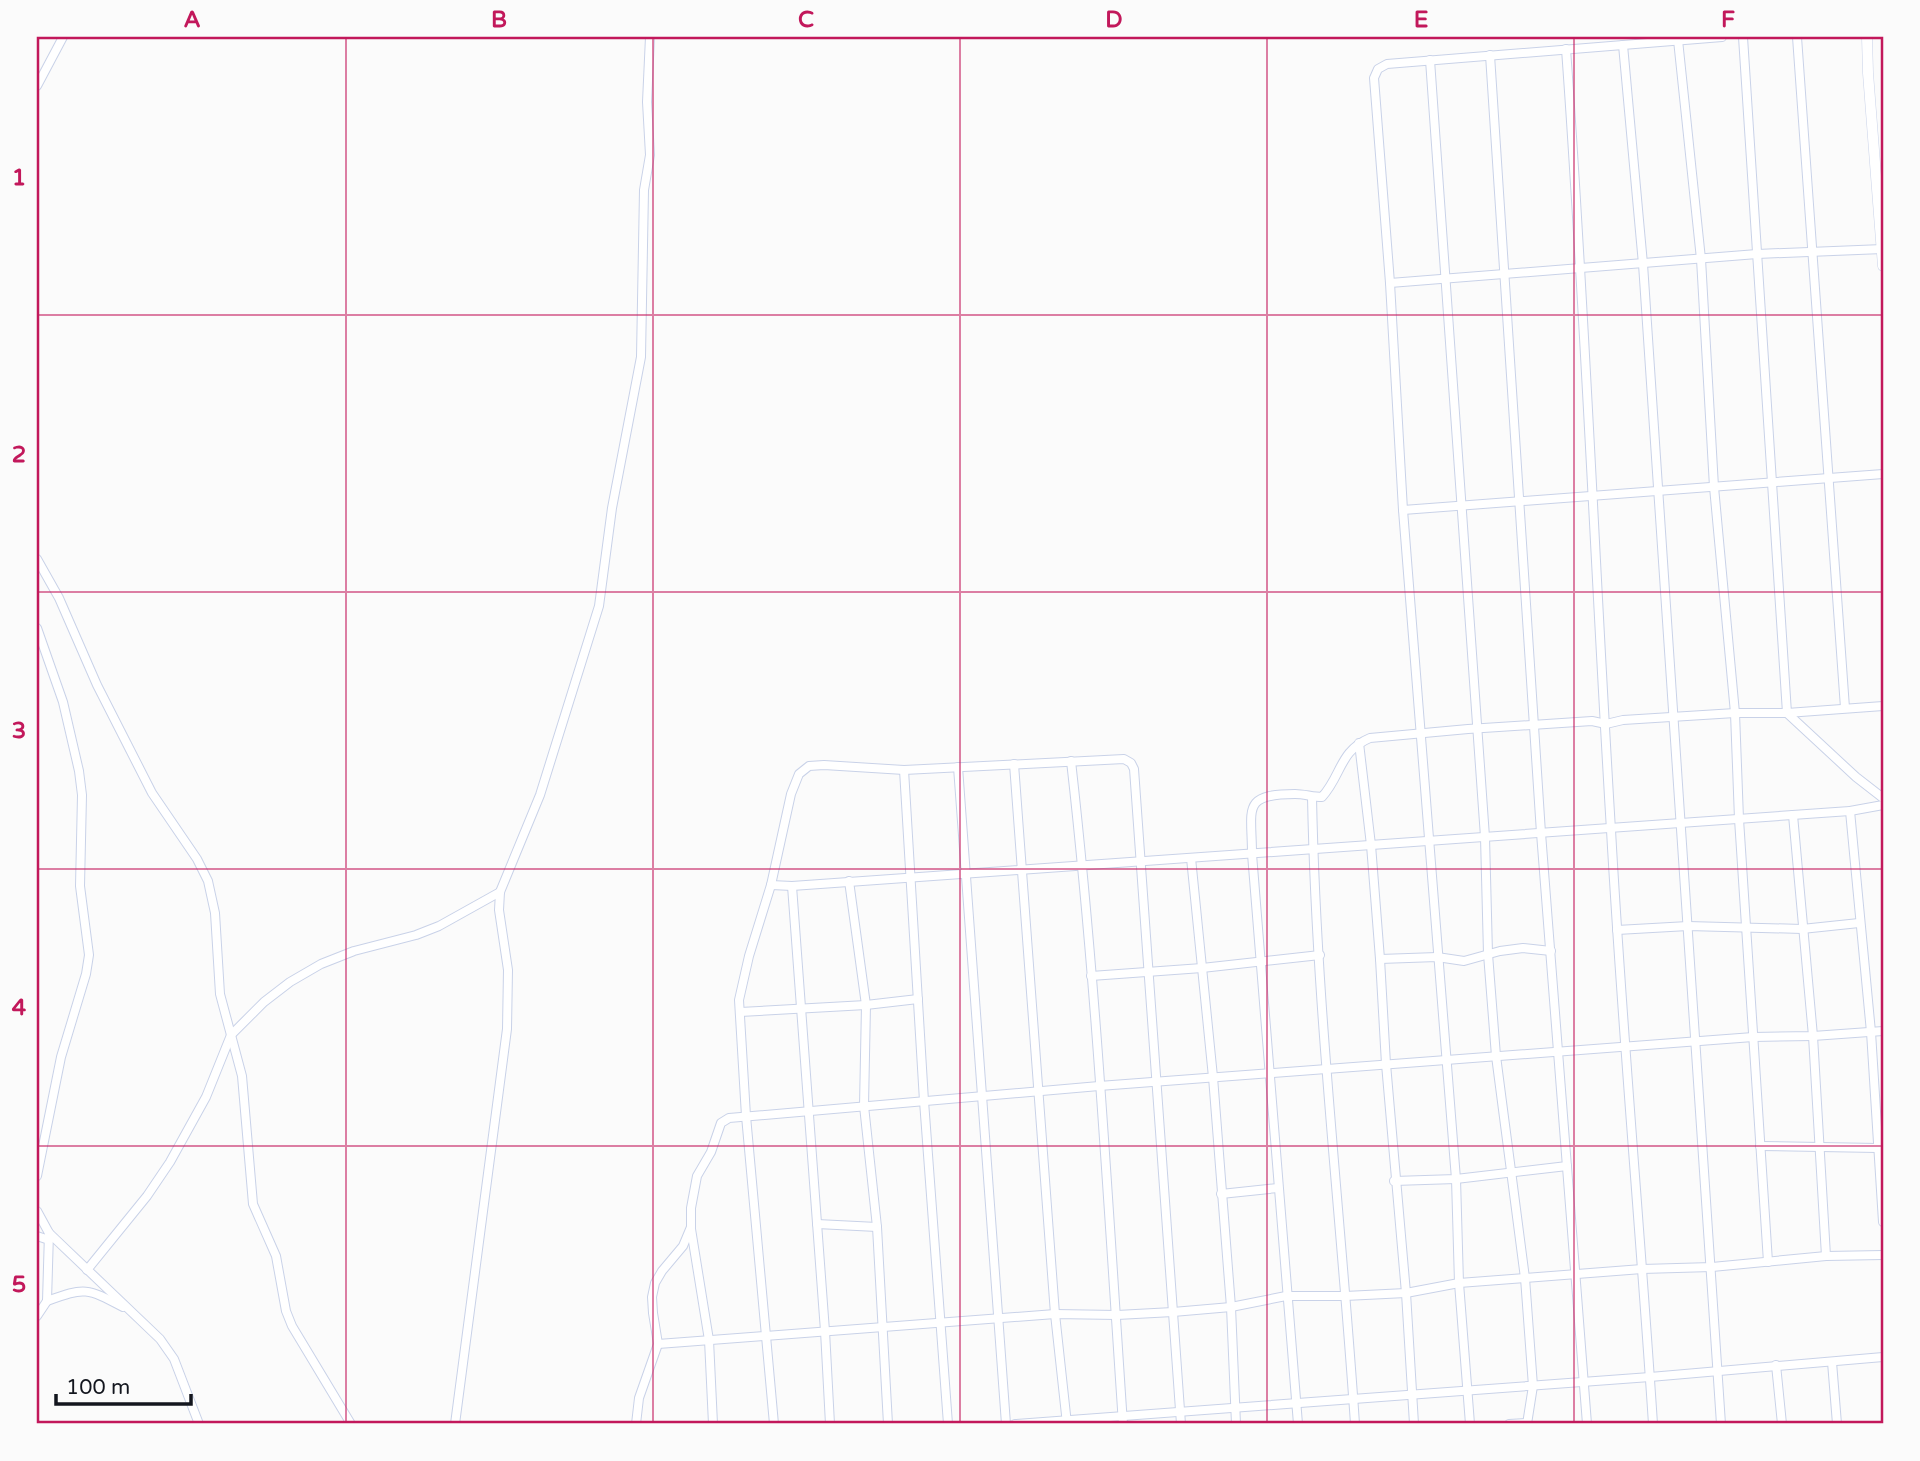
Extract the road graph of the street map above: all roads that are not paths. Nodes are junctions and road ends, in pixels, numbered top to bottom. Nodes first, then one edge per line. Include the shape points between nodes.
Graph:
1 (63, 37) edge
2 (650, 37) edge
3 (1722, 37) edge
4 (1743, 37) edge
5 (1797, 37) edge
6 (1867, 37) edge
7 (1678, 40) junction
8 (1623, 45) junction
9 (1566, 49) junction
10 (1490, 55) junction
11 (1430, 60) junction
12 (37, 86) edge
13 (1882, 250) edge
14 (1813, 251) junction
15 (1757, 254) junction
16 (1701, 259) junction
17 (1643, 264) junction
18 (1883, 266) edge
19 (1582, 269) junction
20 (1504, 274) junction
21 (1446, 278) junction
22 (1390, 282) junction
23 (1883, 474) edge
24 (1829, 478) junction
25 (1772, 482) junction
26 (1714, 486) junction
27 (1658, 491) junction
28 (1591, 496) junction
29 (1518, 503) junction
30 (1461, 507) junction
31 (1403, 510) junction
32 (37, 558) edge
33 (37, 628) edge
34 (1883, 706) edge
35 (1845, 708) junction
36 (1735, 713) junction
37 (1787, 713) junction
38 (1675, 718) junction
39 (1606, 724) junction
40 (1535, 725) junction
41 (1477, 728) junction
42 (1420, 733) junction
43 (1359, 743) junction
44 (1071, 761) junction
45 (1014, 764) junction
46 (958, 767) junction
47 (904, 770) junction
48 (1312, 797) junction
49 (1883, 798) edge
50 (1883, 805) edge
51 (1850, 811) junction
52 (1793, 815) junction
53 (1738, 819) junction
54 (1681, 823) junction
55 (1610, 828) junction
56 (1541, 833) junction
57 (1485, 837) junction
58 (1428, 841) junction
59 (1371, 845) junction
60 (1313, 849) junction
61 (1252, 854) junction
62 (1191, 858) junction
63 (1140, 862) junction
64 (1083, 865) junction
65 (1021, 870) junction
66 (965, 873) junction
67 (910, 877) junction
68 (849, 881) junction
69 (771, 885) junction
70 (792, 886) junction
71 (500, 891) junction
72 (1859, 923) junction
73 (1688, 926) junction
74 (1746, 929) junction
75 (1802, 929) junction
76 (1617, 930) junction
77 (1551, 951) junction
78 (1488, 954) junction
79 (1320, 955) junction
80 (1437, 957) junction
81 (1380, 959) junction
82 (1260, 961) junction
83 (1202, 968) junction
84 (1149, 972) junction
85 (1091, 976) junction
86 (918, 999) junction
87 (866, 1005) junction
88 (800, 1009) junction
89 (740, 1013) junction
90 (1883, 1031) edge
91 (1871, 1032) junction
92 (231, 1035) junction
93 (1813, 1036) junction
94 (1753, 1037) junction
95 (1695, 1041) junction
96 (1625, 1046) junction
97 (1557, 1052) junction
98 (1496, 1056) junction
99 (1446, 1060) junction
100 (1385, 1065) junction
101 (1327, 1069) junction
102 (1269, 1073) junction
103 (1213, 1077) junction
104 (1158, 1082) junction
105 (1099, 1086) junction
106 (1038, 1091) junction
107 (983, 1097) junction
108 (924, 1101) junction
109 (864, 1106) junction
110 (808, 1111) junction
111 (747, 1116) junction
112 (1760, 1146) junction
113 (1818, 1148) junction
114 (1877, 1148) junction
115 (1567, 1166) junction
116 (1512, 1173) junction
117 (37, 1176) edge
118 (1456, 1179) junction
119 (1394, 1181) junction
120 (1278, 1188) junction
121 (1221, 1194) junction
122 (37, 1211) edge
123 (1883, 1222) edge
124 (817, 1224) junction
125 (691, 1227) junction
126 (877, 1227) junction
127 (37, 1236) edge
128 (49, 1237) junction
129 (1883, 1255) edge
130 (1826, 1256) junction
131 (1768, 1262) junction
132 (1712, 1267) junction
133 (1642, 1269) junction
134 (87, 1270) junction
135 (1576, 1274) junction
136 (1525, 1278) junction
137 (1459, 1283) junction
138 (1406, 1293) junction
139 (1286, 1296) junction
140 (1345, 1296) junction
141 (47, 1301) junction
142 (1231, 1307) junction
143 (132, 1312) junction
144 (1173, 1312) junction
145 (1055, 1314) junction
146 (1117, 1315) junction
147 (37, 1316) edge
148 (997, 1318) junction
149 (940, 1322) junction
150 (882, 1326) junction
151 (825, 1331) junction
152 (767, 1334) junction
153 (709, 1340) junction
154 (658, 1344) junction
155 (1883, 1357) edge
156 (1832, 1362) junction
157 (1776, 1365) junction
158 (1717, 1372) junction
159 (1650, 1377) junction
160 (1583, 1382) junction
161 (1533, 1386) junction
162 (1467, 1391) junction
163 (1412, 1395) junction
164 (1354, 1399) junction
165 (1297, 1403) junction
166 (1235, 1407) junction
167 (1180, 1412) junction
168 (1123, 1420) edge
169 (1067, 1423) edge
170 (199, 1424) edge
171 (351, 1424) edge
172 (455, 1424) edge
173 (636, 1424) edge
174 (713, 1424) edge
175 (774, 1424) edge
176 (830, 1424) edge
177 (888, 1424) edge
178 (948, 1424) edge
179 (1006, 1424) edge
180 (1016, 1424) edge
181 (1181, 1424) edge
182 (1236, 1424) edge
183 (1298, 1424) edge
184 (1355, 1424) edge
185 (1414, 1424) edge
186 (1470, 1424) edge
187 (1509, 1424) edge
188 (1527, 1424) edge
189 (1587, 1424) edge
190 (1653, 1424) edge
191 (1721, 1424) edge
192 (1782, 1424) edge
193 (1838, 1424) edge

1 - 12 street
2 - 71 street via 642,349 601,595 540,795
3 - 7 street
4 - 15 street
5 - 14 street
6 - 13 street
7 - 8 street
7 - 16 street
8 - 9 street
8 - 17 street
9 - 10 street
9 - 19 street
10 - 11 street
10 - 20 street
11 - 21 street
11 - 22 street via 1387,64 1374,78
13 - 14 street
13 - 18 street
14 - 15 street
14 - 24 street
15 - 16 street
15 - 25 street
16 - 17 street
16 - 26 street
17 - 19 street
17 - 27 street
19 - 20 street
19 - 28 street
20 - 21 street
20 - 29 street
21 - 22 street
21 - 30 street
22 - 31 street
23 - 24 street
24 - 25 street
24 - 35 street
25 - 26 street
25 - 37 street
26 - 27 street
26 - 36 street
27 - 28 street
27 - 38 street
28 - 29 street
28 - 39 street
29 - 30 street
29 - 40 street
30 - 31 street
30 - 41 street
31 - 42 street
32 - 92 street via 152,793 208,881 215,913 220,994
33 - 117 street via 63,702 79,771 80,886 89,955 61,1057
34 - 35 street
35 - 37 street
36 - 37 street
36 - 38 street
36 - 53 street
37 - 49 street
38 - 39 street
38 - 54 street
39 - 40 street
39 - 55 street
40 - 41 street
40 - 56 street
41 - 42 street
41 - 57 street
42 - 43 street
42 - 58 street
43 - 48 street via 1346,753 1325,794
43 - 59 street
44 - 45 street
44 - 63 street via 1124,759 1131,763
44 - 64 street
45 - 46 street
45 - 65 street
46 - 47 street
46 - 66 street
47 - 67 street
47 - 69 street via 824,765 809,766 799,774
48 - 60 street
48 - 61 street via 1296,794 1257,800 1252,807
50 - 51 street
51 - 52 street
51 - 72 street
52 - 53 street
52 - 75 street
53 - 54 street
53 - 74 street
54 - 55 street
54 - 73 street
55 - 56 street
55 - 76 street
56 - 57 street
56 - 77 street
57 - 58 street
57 - 78 street
58 - 59 street
58 - 80 street
59 - 60 street
59 - 81 street
60 - 61 street
60 - 79 street
61 - 62 street
61 - 82 street
62 - 63 street
62 - 83 street
63 - 64 street
63 - 84 street
64 - 65 street
64 - 85 street
65 - 66 street
65 - 106 street
66 - 67 street
66 - 107 street
67 - 68 street
67 - 86 street
68 - 70 street
68 - 87 street
69 - 70 street
69 - 89 street via 749,956
70 - 88 street
71 - 92 street via 428,930 321,964 264,1002
71 - 172 street via 508,970 507,1029
72 - 75 street
72 - 91 street
73 - 74 street
73 - 76 street
73 - 95 street
74 - 75 street
74 - 94 street
75 - 93 street
76 - 96 street
77 - 78 street via 1523,948
77 - 97 street
78 - 80 street via 1464,961
78 - 98 street
79 - 82 street
79 - 101 street
80 - 81 street
80 - 99 street
81 - 100 street
82 - 83 street
82 - 102 street
83 - 84 street
83 - 103 street
84 - 85 street
84 - 104 street
85 - 105 street
86 - 87 street
86 - 108 street
87 - 88 street
87 - 109 street
88 - 89 street
88 - 110 street
89 - 111 street
90 - 91 street
91 - 93 street
91 - 114 street
92 - 134 street via 206,1097 170,1162
92 - 171 street via 242,1076 253,1204 276,1256 292,1326
93 - 94 street
93 - 113 street
94 - 95 street
94 - 112 street
95 - 96 street
95 - 132 street
96 - 97 street
96 - 133 street
97 - 98 street
97 - 115 street
98 - 99 street
98 - 116 street
99 - 100 street
99 - 118 street
100 - 101 street
100 - 119 street
101 - 102 street
101 - 140 street
102 - 103 street
102 - 120 street
103 - 104 street
103 - 121 street
104 - 105 street
104 - 144 street
105 - 106 street
105 - 146 street
106 - 107 street
106 - 145 street
107 - 108 street
107 - 148 street
108 - 109 street
108 - 149 street
109 - 110 street
109 - 126 street
110 - 111 street
110 - 124 street
111 - 125 street via 724,1120 719,1127 697,1176
111 - 152 street
112 - 113 street
112 - 131 street
113 - 114 street
113 - 130 street
114 - 123 street
115 - 116 street
115 - 135 street
116 - 118 street
116 - 136 street
118 - 119 street
118 - 137 street
119 - 138 street
120 - 121 street
120 - 139 street
121 - 142 street
122 - 128 street
124 - 126 street
124 - 151 street
125 - 153 street
125 - 154 street via 683,1246 655,1283
126 - 150 street
127 - 128 street
128 - 134 street
128 - 141 street
129 - 130 street
130 - 131 street
131 - 132 street
132 - 133 street
132 - 158 street
133 - 135 street
133 - 159 street
134 - 143 street
135 - 136 street
135 - 160 street
136 - 137 street
136 - 161 street
137 - 138 street
137 - 162 street
138 - 140 street
138 - 163 street
139 - 140 street
139 - 142 street
139 - 165 street
140 - 164 street
141 - 143 street via 82,1290
141 - 147 street
142 - 144 street
142 - 166 street
143 - 170 street via 174,1359
144 - 146 street
144 - 167 street
145 - 146 street
145 - 148 street
145 - 169 street
146 - 168 street
148 - 149 street
148 - 179 street
149 - 150 street
149 - 178 street
150 - 151 street
150 - 177 street
151 - 152 street
151 - 176 street
152 - 153 street
152 - 175 street
153 - 154 street
153 - 174 street
154 - 173 street via 639,1398
155 - 156 street
156 - 157 street
156 - 193 street
157 - 158 street
157 - 192 street
158 - 159 street
158 - 191 street
159 - 160 street
159 - 190 street
160 - 161 street
160 - 189 street
161 - 162 street
161 - 188 street
162 - 163 street
162 - 186 street
163 - 164 street
163 - 185 street
164 - 165 street
164 - 184 street
165 - 166 street
165 - 183 street
166 - 167 street
166 - 182 street
167 - 168 street
167 - 181 street
168 - 169 street
169 - 180 street
187 - 188 street

